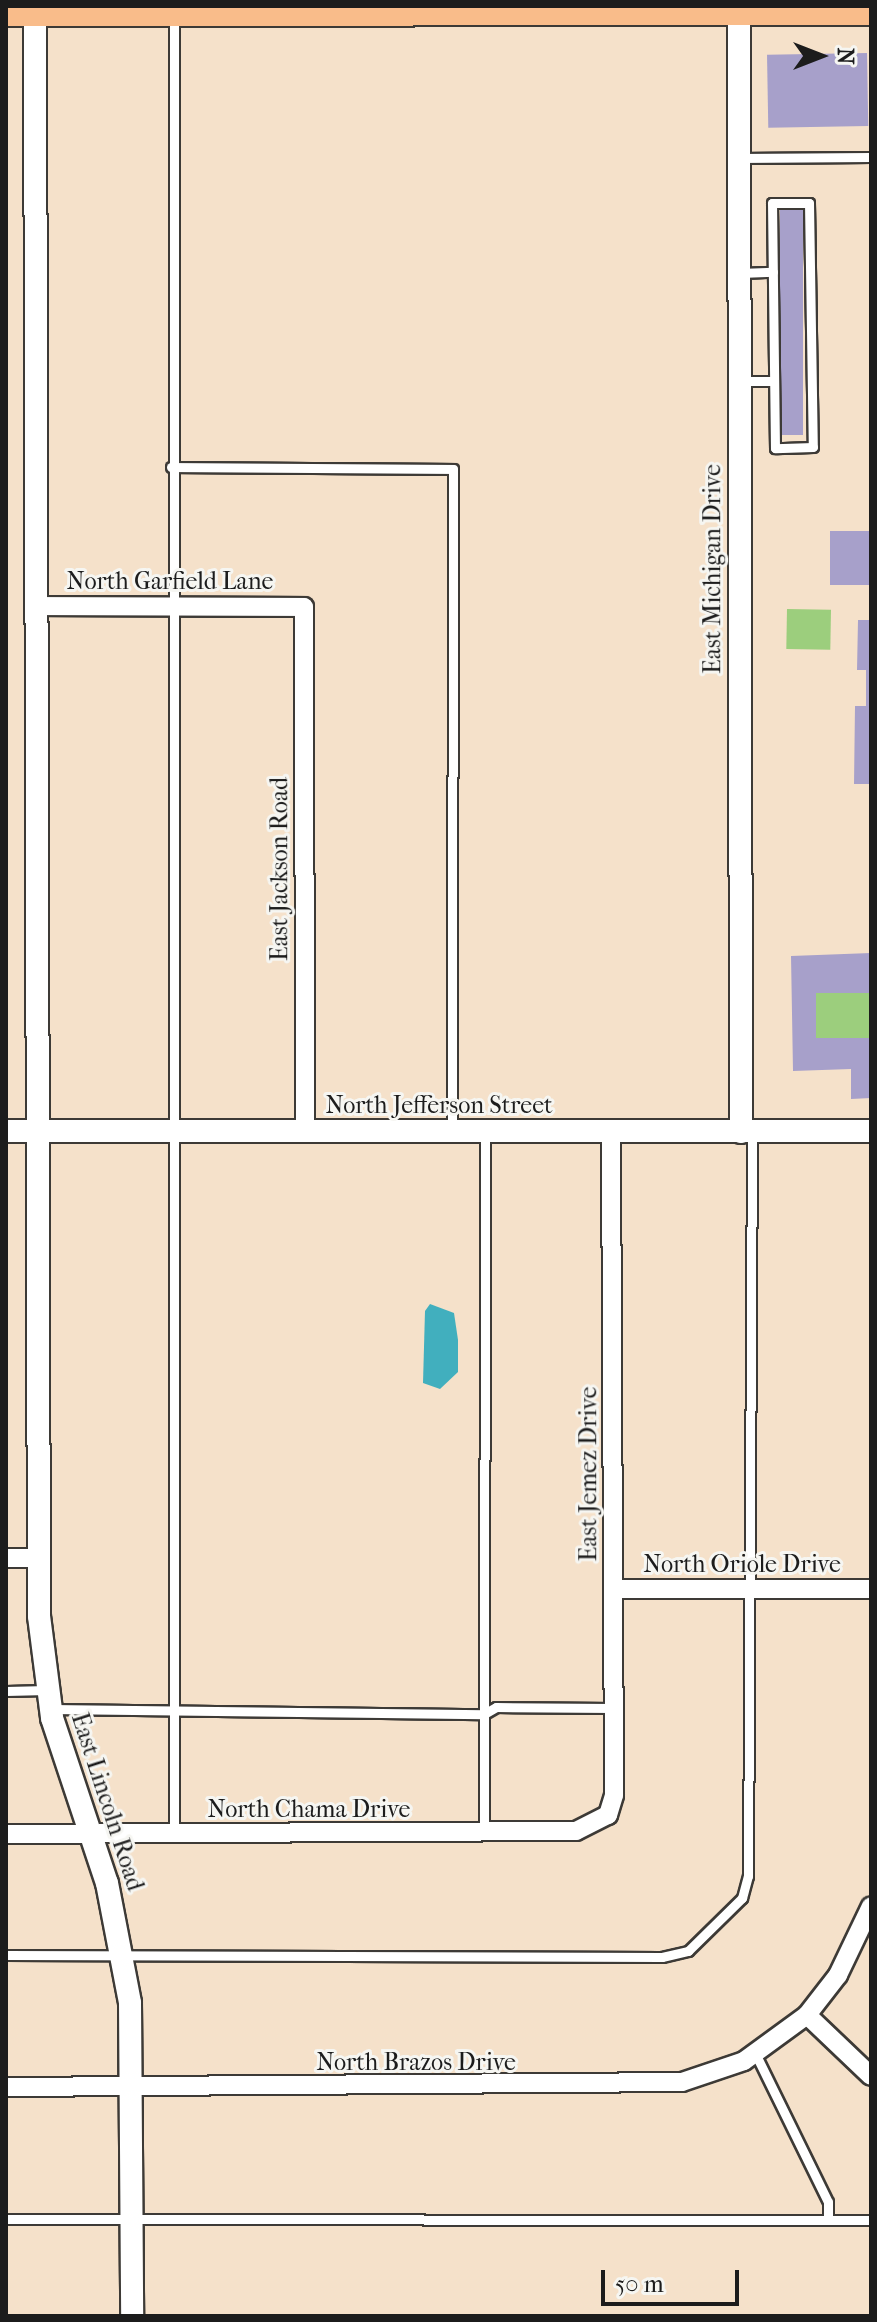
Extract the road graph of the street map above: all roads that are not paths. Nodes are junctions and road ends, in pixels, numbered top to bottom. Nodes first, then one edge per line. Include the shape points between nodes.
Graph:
1 (35, 9) edge
2 (739, 9) edge
3 (871, 12) edge
4 (6, 13) edge
5 (174, 13) junction
6 (871, 157) edge
7 (739, 158) junction
8 (773, 272) junction
9 (739, 273) junction
10 (739, 381) junction
11 (774, 381) junction
12 (171, 467) junction
13 (35, 606) junction
14 (170, 606) junction
15 (304, 607) joint
16 (6, 1131) edge
17 (305, 1131) junction
18 (871, 1131) edge
19 (37, 1132) junction
20 (173, 1132) junction
21 (452, 1132) junction
22 (485, 1132) junction
23 (611, 1132) junction
24 (746, 1132) junction
25 (6, 1558) edge
26 (38, 1558) junction
27 (613, 1589) junction
28 (749, 1589) junction
29 (871, 1589) edge
30 (6, 1691) edge
31 (50, 1700) junction
32 (174, 1708) junction
33 (612, 1708) junction
34 (484, 1714) junction
35 (608, 1815) joint
36 (484, 1833) junction
37 (6, 1834) edge
38 (87, 1834) junction
39 (174, 1834) junction
40 (871, 1906) edge
41 (6, 1955) edge
42 (123, 1955) junction
43 (807, 2015) junction
44 (755, 2053) junction
45 (871, 2076) edge
46 (6, 2087) edge
47 (132, 2087) junction
48 (6, 2219) edge
49 (131, 2219) junction
50 (828, 2220) junction
51 (871, 2220) edge
52 (132, 2316) edge

1 - 4 main road
1 - 5 main road
1 - 13 street, East Lincoln Road
2 - 3 main road
2 - 5 main road
2 - 7 street, East Michigan Drive
5 - 12 lane
6 - 7 lane
7 - 9 street, East Michigan Drive
8 - 9 lane
8 - 11 lane
8 - 11 lane via 772,203 809,203 813,447 775,448
9 - 10 street, East Michigan Drive
10 - 11 lane
10 - 24 street, East Michigan Drive
12 - 14 lane
12 - 21 lane via 453,469
13 - 14 street, North Garfield Lane
13 - 19 street, East Lincoln Road
14 - 15 street, North Garfield Lane
14 - 20 lane
15 - 17 street, East Jackson Road
16 - 19 street, North Jefferson Street
17 - 20 street, North Jefferson Street
17 - 21 street, North Jefferson Street
18 - 24 street, North Jefferson Street
19 - 20 street, North Jefferson Street
19 - 26 street, East Lincoln Road
20 - 32 lane
21 - 22 street, North Jefferson Street
22 - 23 street, North Jefferson Street
22 - 34 lane
23 - 24 street, North Jefferson Street
23 - 27 street, East Jemez Drive
24 - 28 lane
25 - 26 street
26 - 31 street, East Lincoln Road
27 - 28 street, North Oriole Drive
27 - 33 street, East Jemez Drive
28 - 29 street, North Oriole Drive
28 - 42 lane via 747,1889 688,1951 662,1957
30 - 31 lane
31 - 32 lane
31 - 38 street, East Lincoln Road
32 - 34 lane
32 - 39 lane
33 - 34 lane via 496,1707
33 - 35 street, East Jemez Drive via 614,1795
34 - 36 lane
35 - 36 street, North Chama Drive via 576,1831
36 - 39 street, North Chama Drive
37 - 38 street, North Chama Drive
38 - 39 street, North Chama Drive
38 - 42 street, East Lincoln Road via 107,1883
40 - 43 street via 838,1975
41 - 42 lane
42 - 47 street, East Lincoln Road
43 - 44 street, North Brazos Drive
43 - 45 street
44 - 47 street, North Brazos Drive via 682,2082 645,2086
44 - 50 lane via 828,2202
46 - 47 street, North Brazos Drive
47 - 49 street, East Lincoln Road
48 - 49 lane
49 - 50 lane
49 - 52 street, East Lincoln Road
50 - 51 lane

